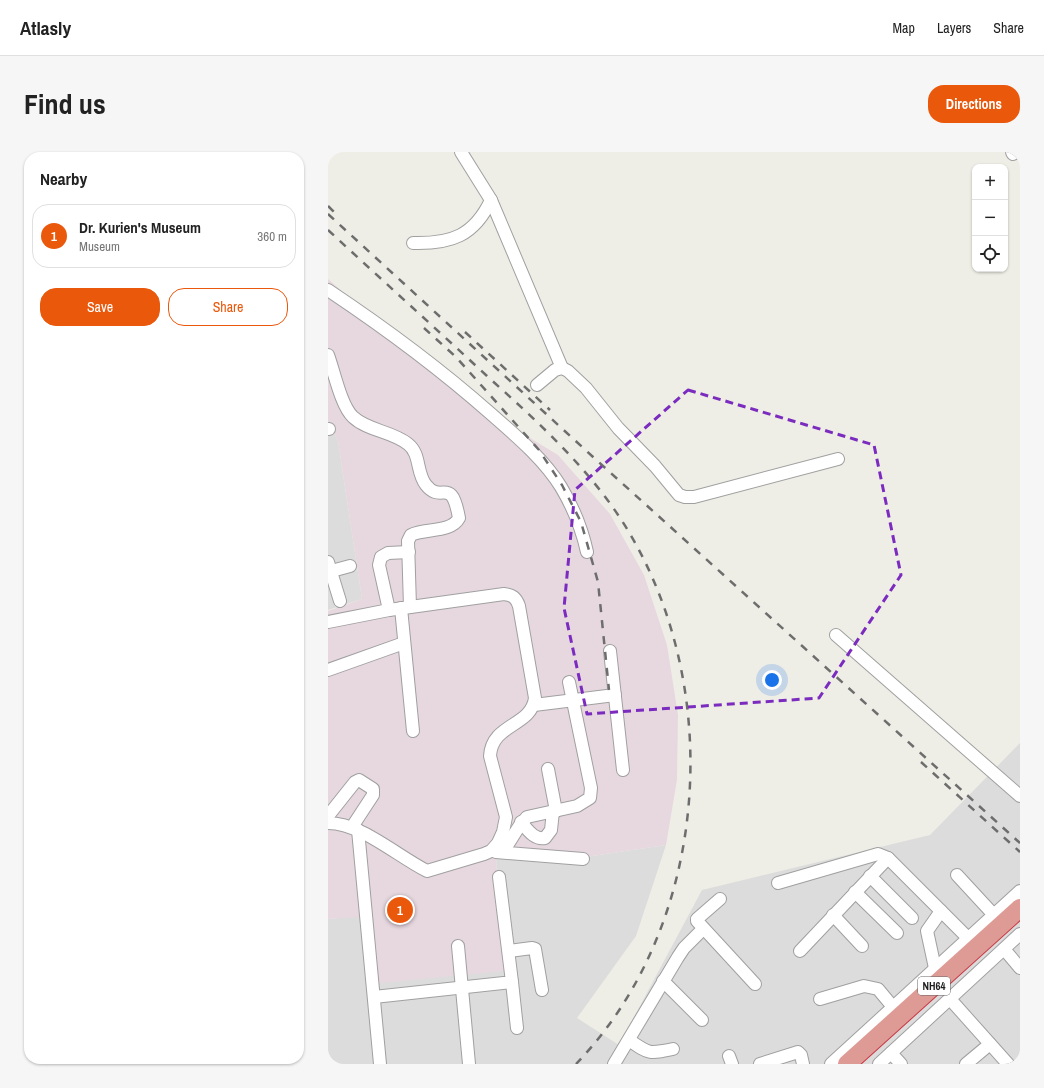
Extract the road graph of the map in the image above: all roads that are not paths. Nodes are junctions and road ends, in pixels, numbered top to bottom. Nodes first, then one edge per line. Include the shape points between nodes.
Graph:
1 (461, 152) edge
2 (491, 200) junction
3 (413, 243) dead end
4 (328, 290) edge
5 (328, 355) edge
6 (562, 368) junction
7 (537, 385) dead end
8 (838, 459) dead end
9 (409, 552) junction
10 (587, 552) dead end
11 (350, 566) dead end
12 (329, 569) edge
13 (340, 601) dead end
14 (400, 608) junction
15 (328, 622) edge
16 (836, 635) dead end
17 (404, 643) junction
18 (610, 651) dead end
19 (328, 670) edge
20 (569, 682) dead end
21 (615, 695) junction
22 (572, 700) junction
23 (534, 705) junction
24 (413, 731) dead end
25 (548, 769) dead end
26 (623, 770) dead end
27 (1020, 796) edge
28 (554, 811) junction
29 (328, 816) edge
30 (521, 822) junction
31 (328, 823) edge
32 (355, 828) junction
33 (497, 852) junction
34 (888, 858) junction
35 (583, 859) dead end
36 (957, 875) dead end
37 (870, 876) junction
38 (499, 877) dead end
39 (778, 882) dead end
40 (1020, 891) edge
41 (855, 892) junction
42 (720, 899) dead end
43 (1020, 908) edge
44 (941, 911) junction
45 (993, 914) junction
46 (833, 916) junction
47 (912, 918) dead end
48 (1020, 922) edge
49 (703, 929) junction
50 (897, 933) dead end
51 (1020, 934) edge
52 (968, 938) junction
53 (458, 946) dead end
54 (862, 946) dead end
55 (1004, 949) junction
56 (509, 951) junction
57 (800, 951) dead end
58 (935, 968) junction
59 (1020, 968) edge
60 (664, 980) junction
61 (512, 982) junction
62 (755, 984) dead end
63 (463, 988) junction
64 (542, 990) dead end
65 (374, 997) junction
66 (820, 999) dead end
67 (950, 999) junction
68 (893, 1007) junction
69 (702, 1020) dead end
70 (517, 1028) dead end
71 (629, 1040) junction
72 (990, 1044) junction
73 (673, 1049) dead end
74 (891, 1053) junction
75 (380, 1064) edge
76 (469, 1064) edge
77 (614, 1064) edge
78 (760, 1064) edge
79 (803, 1064) edge
80 (831, 1064) edge
81 (847, 1064) edge
82 (863, 1064) edge
83 (879, 1064) edge
84 (901, 1064) edge
85 (966, 1064) edge
86 (1008, 1064) edge

1 - 2 street
2 - 3 street via 478,223 465,233 452,240 434,244
2 - 6 street
4 - 10 street via 414,350 513,432 561,486 577,518
5 - 9 street via 346,407 353,417 408,444 415,453 426,486 432,491 451,493 454,497 459,518 456,523 450,527 411,535 408,541
6 - 7 street via 555,370
6 - 8 street via 578,380 679,495 685,497 694,497
9 - 14 street
9 - 14 street via 388,553 381,557 379,565
11 - 12 street
12 - 13 street
14 - 15 street
14 - 17 street
14 - 23 street via 512,595 519,606
16 - 27 street
17 - 19 street
17 - 24 street
18 - 21 street
20 - 22 street
21 - 22 street
21 - 26 street
22 - 23 street
22 - 28 street via 591,788 590,798 577,806
23 - 33 street via 526,715 495,738 490,747 490,756 506,817
25 - 28 street
28 - 30 street via 527,817
28 - 30 street via 551,830 546,838 536,837
29 - 32 street via 355,782 363,781 374,792
30 - 33 street
31 - 32 street
32 - 33 street via 427,871
32 - 65 street
33 - 35 street
34 - 37 street
34 - 39 street via 878,854
34 - 44 street
36 - 45 street
37 - 41 street
37 - 47 street
38 - 56 street
40 - 45 street
41 - 46 street
41 - 50 street
42 - 49 street via 697,919
43 - 81 highway, NH64
44 - 52 street
44 - 58 street via 927,931
45 - 52 street
46 - 54 street
46 - 57 street
48 - 82 highway, NH64
49 - 60 street via 684,948
49 - 62 street
51 - 55 street
52 - 58 street
53 - 63 street
55 - 59 street
55 - 67 street
56 - 61 street
56 - 64 street via 535,949
58 - 68 street
60 - 69 street
60 - 71 street
61 - 63 street
61 - 70 street
63 - 65 street
63 - 76 street
65 - 75 street
66 - 68 street via 864,986 878,989
67 - 72 street
67 - 74 street
68 - 80 street
71 - 73 street via 645,1052
71 - 77 street
72 - 85 street
72 - 86 street
74 - 83 street
74 - 84 street
78 - 79 street via 798,1052

